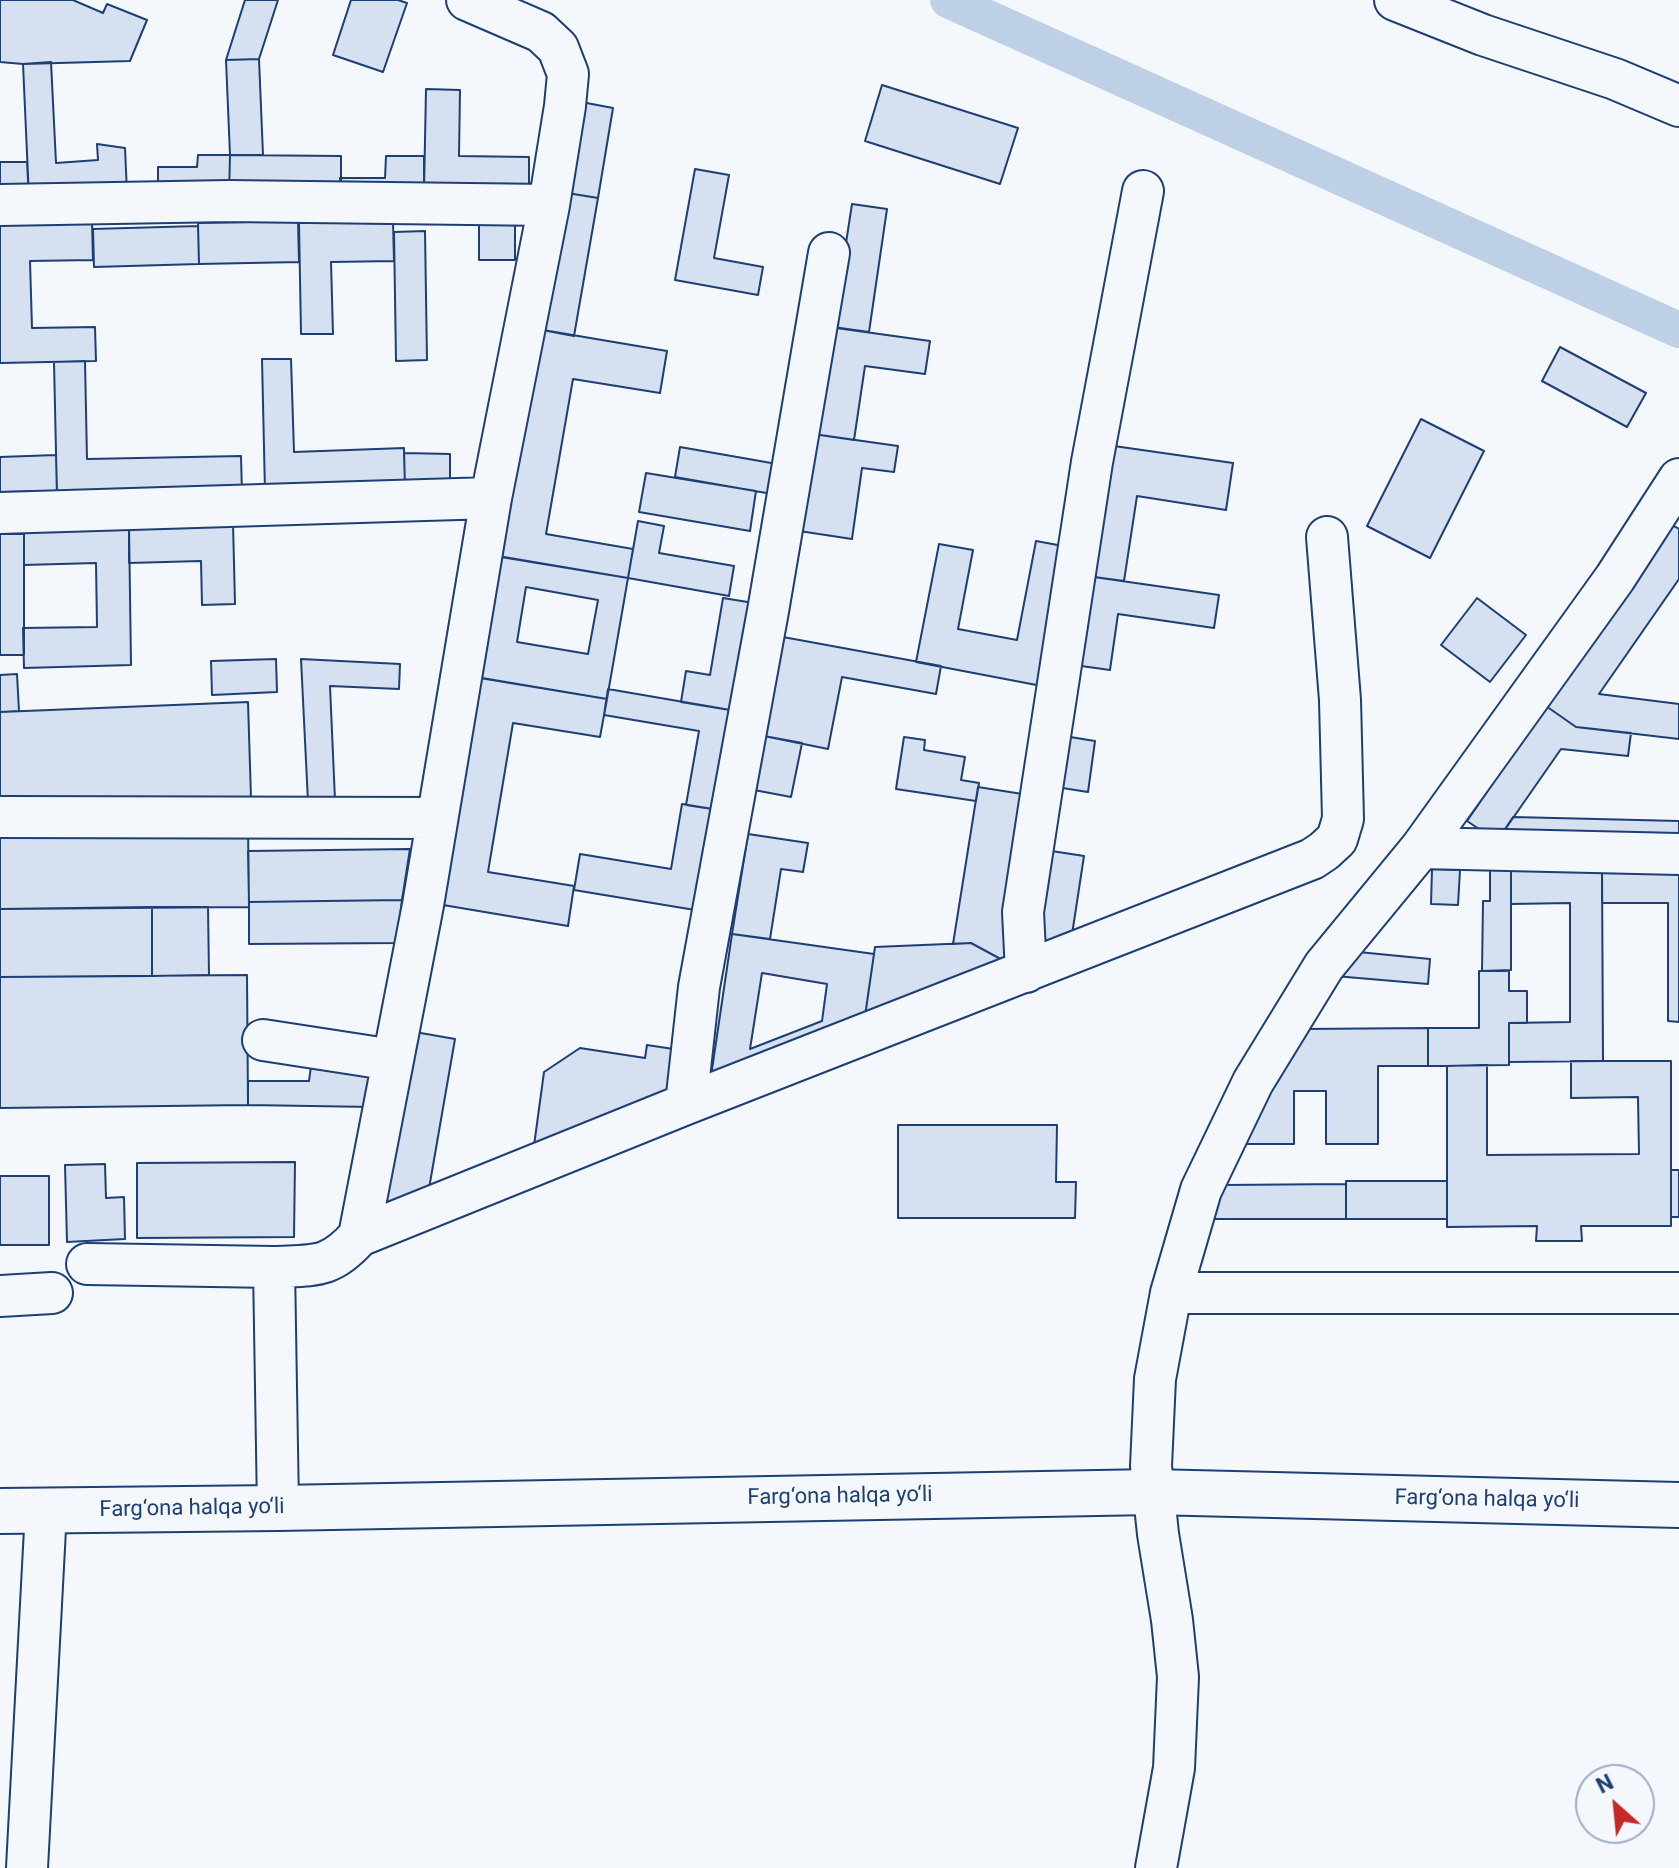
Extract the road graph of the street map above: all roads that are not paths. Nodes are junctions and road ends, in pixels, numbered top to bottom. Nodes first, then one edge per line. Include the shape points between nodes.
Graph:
1 (467, 0) edge
2 (1395, 0) edge
3 (1679, 106) edge
4 (1143, 191) dead end
5 (0, 205) edge
6 (549, 205) junction
7 (829, 253) dead end
8 (1679, 479) edge
9 (491, 498) junction
10 (0, 513) edge
11 (1327, 537) dead end
12 (0, 817) edge
13 (437, 818) junction
14 (1421, 848) junction
15 (1679, 854) edge
16 (1026, 972) junction
17 (263, 1040) dead end
18 (393, 1060) junction
19 (686, 1104) junction
20 (359, 1236) junction
21 (87, 1264) dead end
22 (274, 1267) junction
23 (52, 1293) dead end
24 (1171, 1293) junction
25 (1679, 1293) edge
26 (0, 1296) edge
27 (1152, 1492) junction
28 (1679, 1505) edge
29 (278, 1508) junction
30 (46, 1510) junction
31 (0, 1511) edge
32 (27, 1868) edge
33 (1156, 1868) edge

1 - 6 street via 541,32 558,48 568,74
2 - 3 street
4 - 16 street via 1092,462 1023,912
5 - 6 street
6 - 9 street
7 - 19 street via 699,987
8 - 14 street via 1615,578
9 - 10 street
9 - 13 street
11 - 16 street via 1340,700 1343,819 1337,839 1312,859
12 - 13 street
13 - 18 street
14 - 15 street
14 - 24 street via 1324,966 1253,1082 1201,1190
16 - 19 street
17 - 18 street
18 - 20 street
19 - 20 street
20 - 22 street via 331,1260
21 - 22 street
22 - 29 street
23 - 26 street
24 - 25 street
24 - 27 street via 1155,1379
27 - 28 highway, Farg‘ona halqa yo‘li
27 - 29 highway, Farg‘ona halqa yo‘li
27 - 33 street via 1178,1677 1174,1768
29 - 30 highway, Farg‘ona halqa yo‘li
30 - 31 highway, Farg‘ona halqa yo‘li
30 - 32 street

